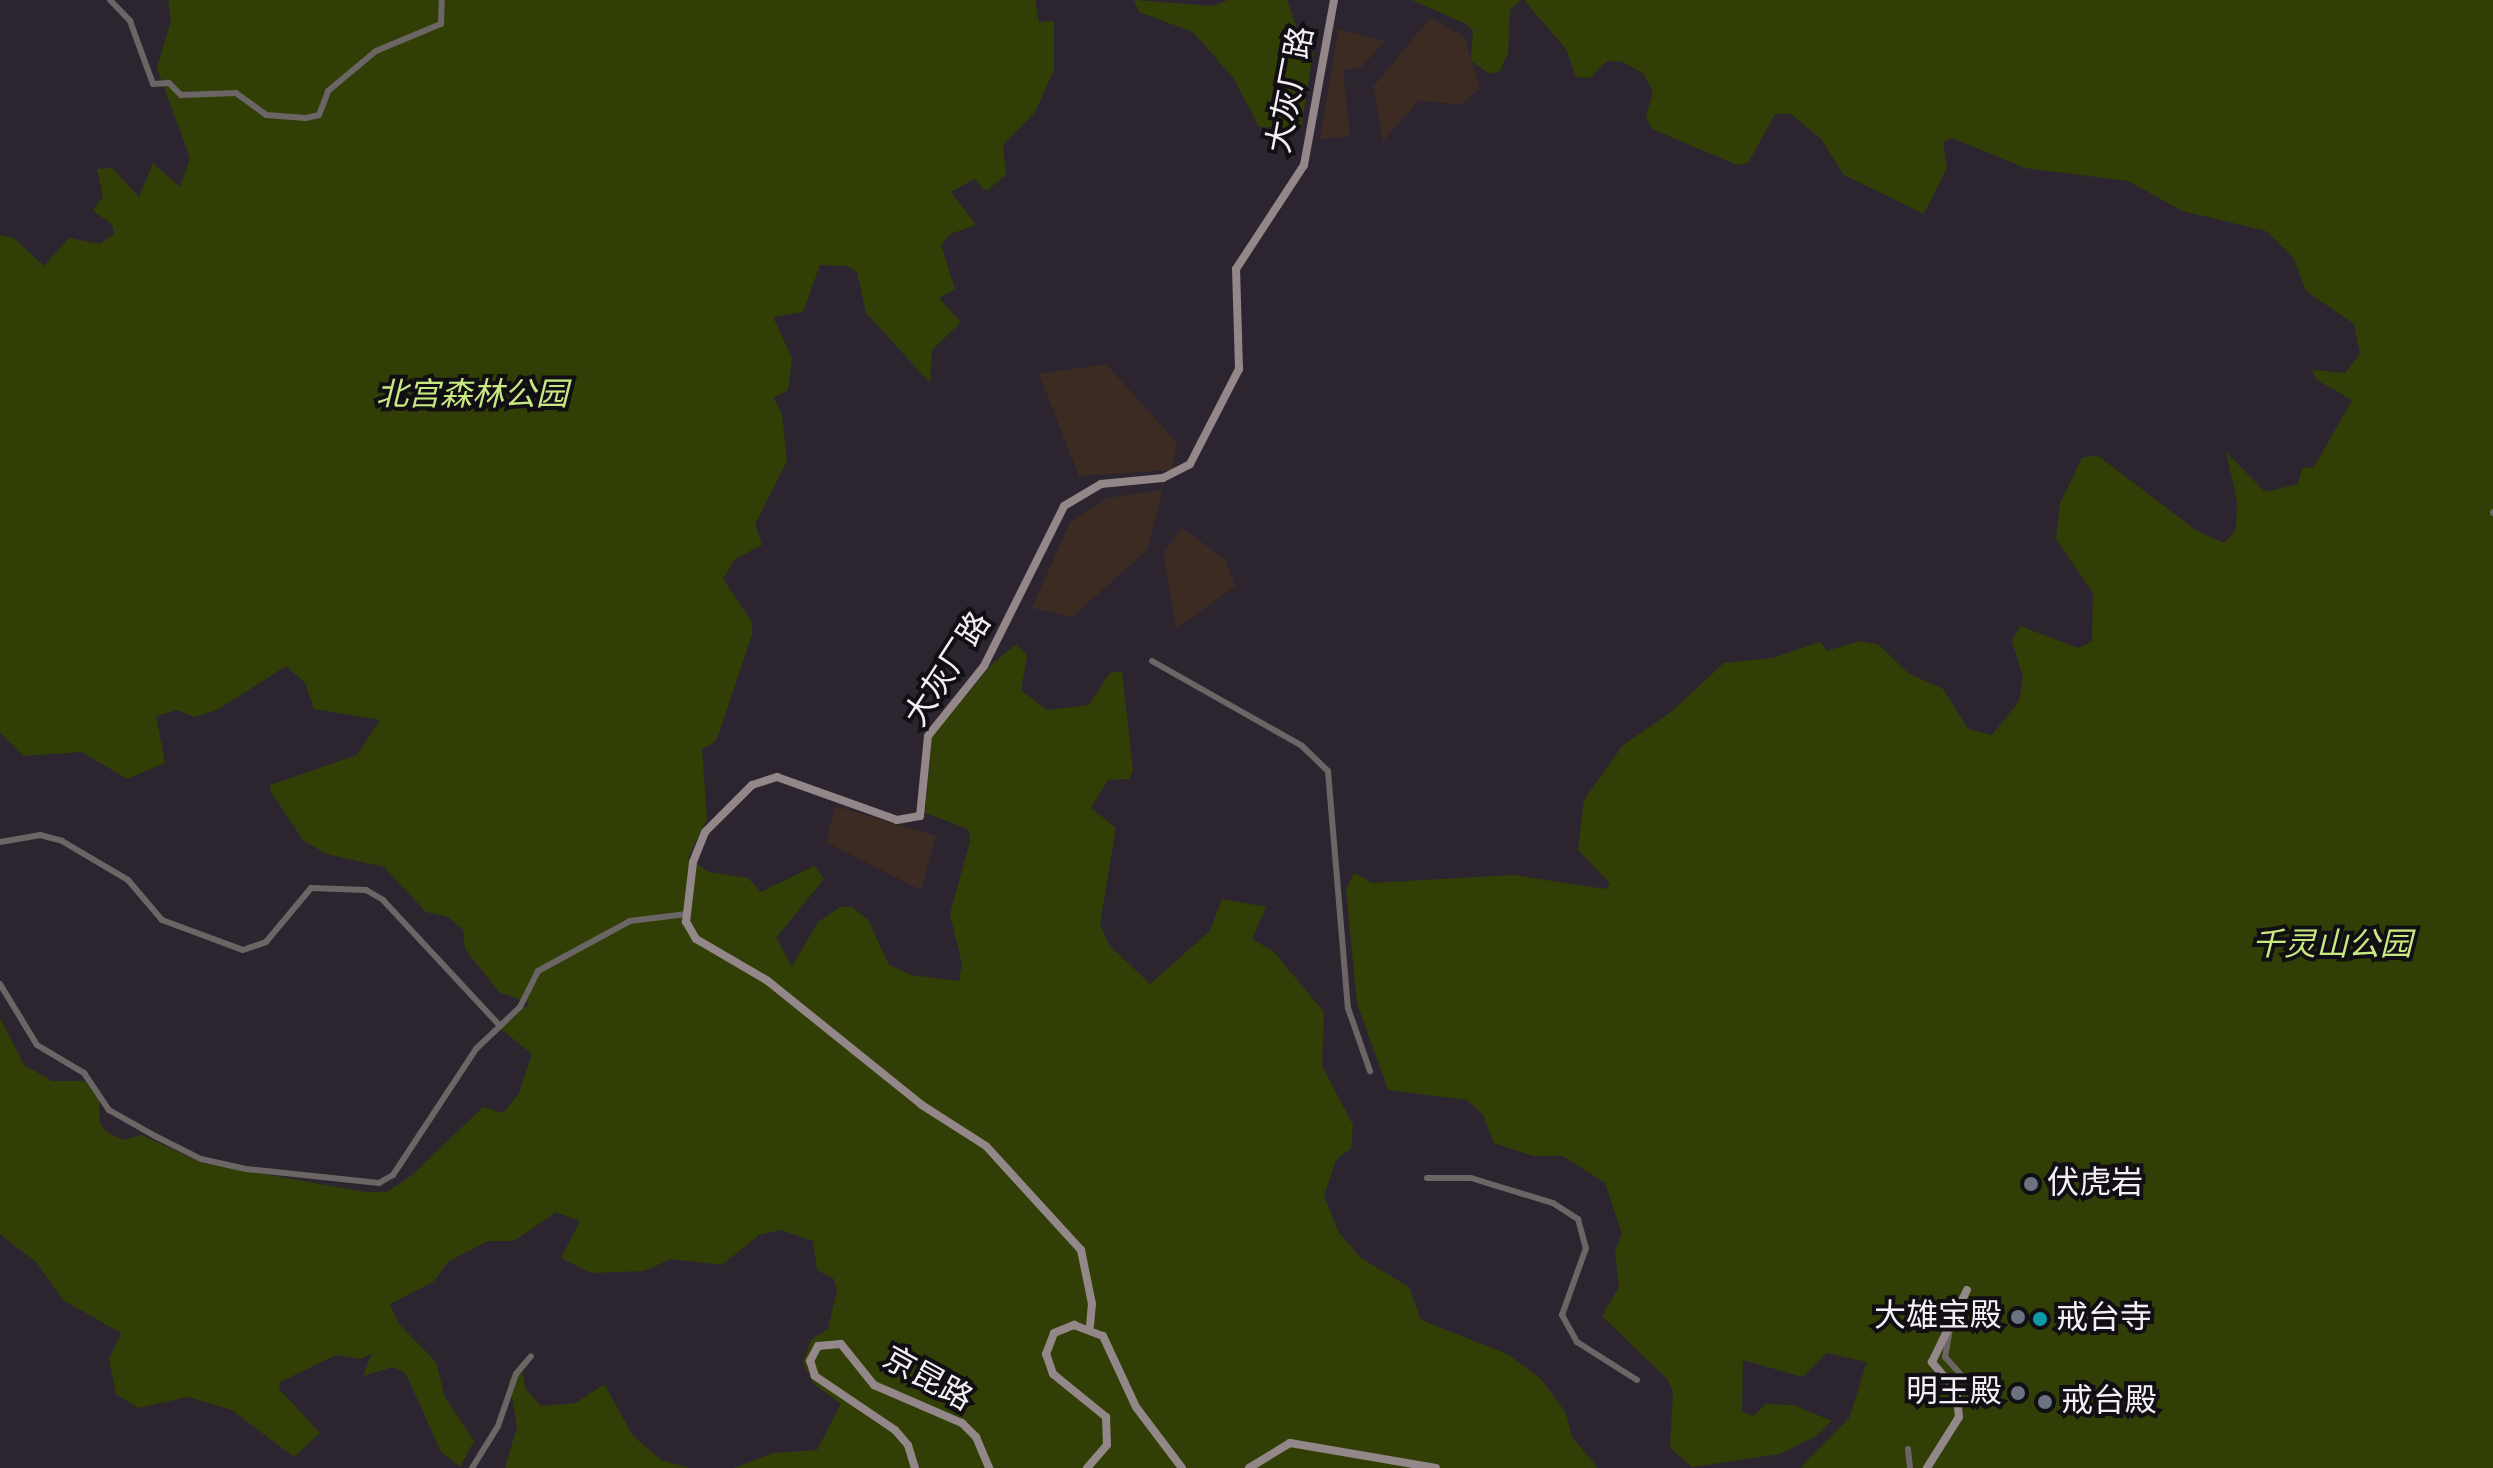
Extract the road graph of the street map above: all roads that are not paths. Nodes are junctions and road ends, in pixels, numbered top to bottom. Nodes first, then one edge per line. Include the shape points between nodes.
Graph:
1 (110, 0) edge
2 (442, 0) edge
3 (1334, 0) edge
4 (1152, 661) dead end
5 (0, 842) edge
6 (687, 914) junction
7 (0, 984) edge
8 (500, 1026) junction
9 (1370, 1071) dead end
10 (1427, 1178) dead end
11 (1967, 1290) dead end
12 (1090, 1326) junction
13 (1951, 1327) junction
14 (531, 1356) dead end
15 (1961, 1375) dead end
16 (1637, 1380) dead end
17 (1908, 1449) dead end
18 (472, 1468) edge
19 (915, 1468) edge
20 (989, 1468) edge
21 (1087, 1468) edge
22 (1182, 1468) edge
23 (1249, 1468) edge
24 (1436, 1468) edge
25 (1910, 1468) edge
26 (1927, 1468) edge

1 - 2 street via 130,21 153,84 169,83 181,95 236,93 266,115 306,118 319,115 328,91 376,51 441,24
3 - 6 street, 大灰厂路 via 1304,165 1236,269 1239,369 1190,464 1163,478 1101,484 1064,506 984,666 928,736 920,816 897,820 777,777 752,785 705,832 693,862
4 - 9 street via 1302,746 1328,771 1348,1008
5 - 8 street via 40,835 62,841 128,880 162,920 243,950 266,942 311,888 366,890 383,900
6 - 8 street via 630,921 561,953 538,971 520,1007
6 - 12 street via 696,939 768,981 922,1105 986,1146 1081,1250 1092,1304
7 - 8 street via 19,1007 37,1045 84,1073 109,1110 201,1159 295,1178 379,1183 393,1175 476,1049
10 - 16 street via 1471,1178 1553,1203 1578,1219 1586,1248 1562,1315 1577,1342
11 - 13 street
12 - 21 street via 1059,1329 1046,1354 1053,1374 1106,1417 1107,1445
12 - 22 street via 1103,1336 1136,1407
13 - 15 street via 1945,1357
13 - 26 street via 1932,1367 1956,1390 1961,1410
14 - 18 street via 516,1374 498,1426
17 - 25 street
19 - 20 street, 京昆路 via 908,1445 895,1430 815,1376 810,1361 818,1346 841,1344 874,1385 962,1423 976,1437
23 - 24 street via 1290,1443

